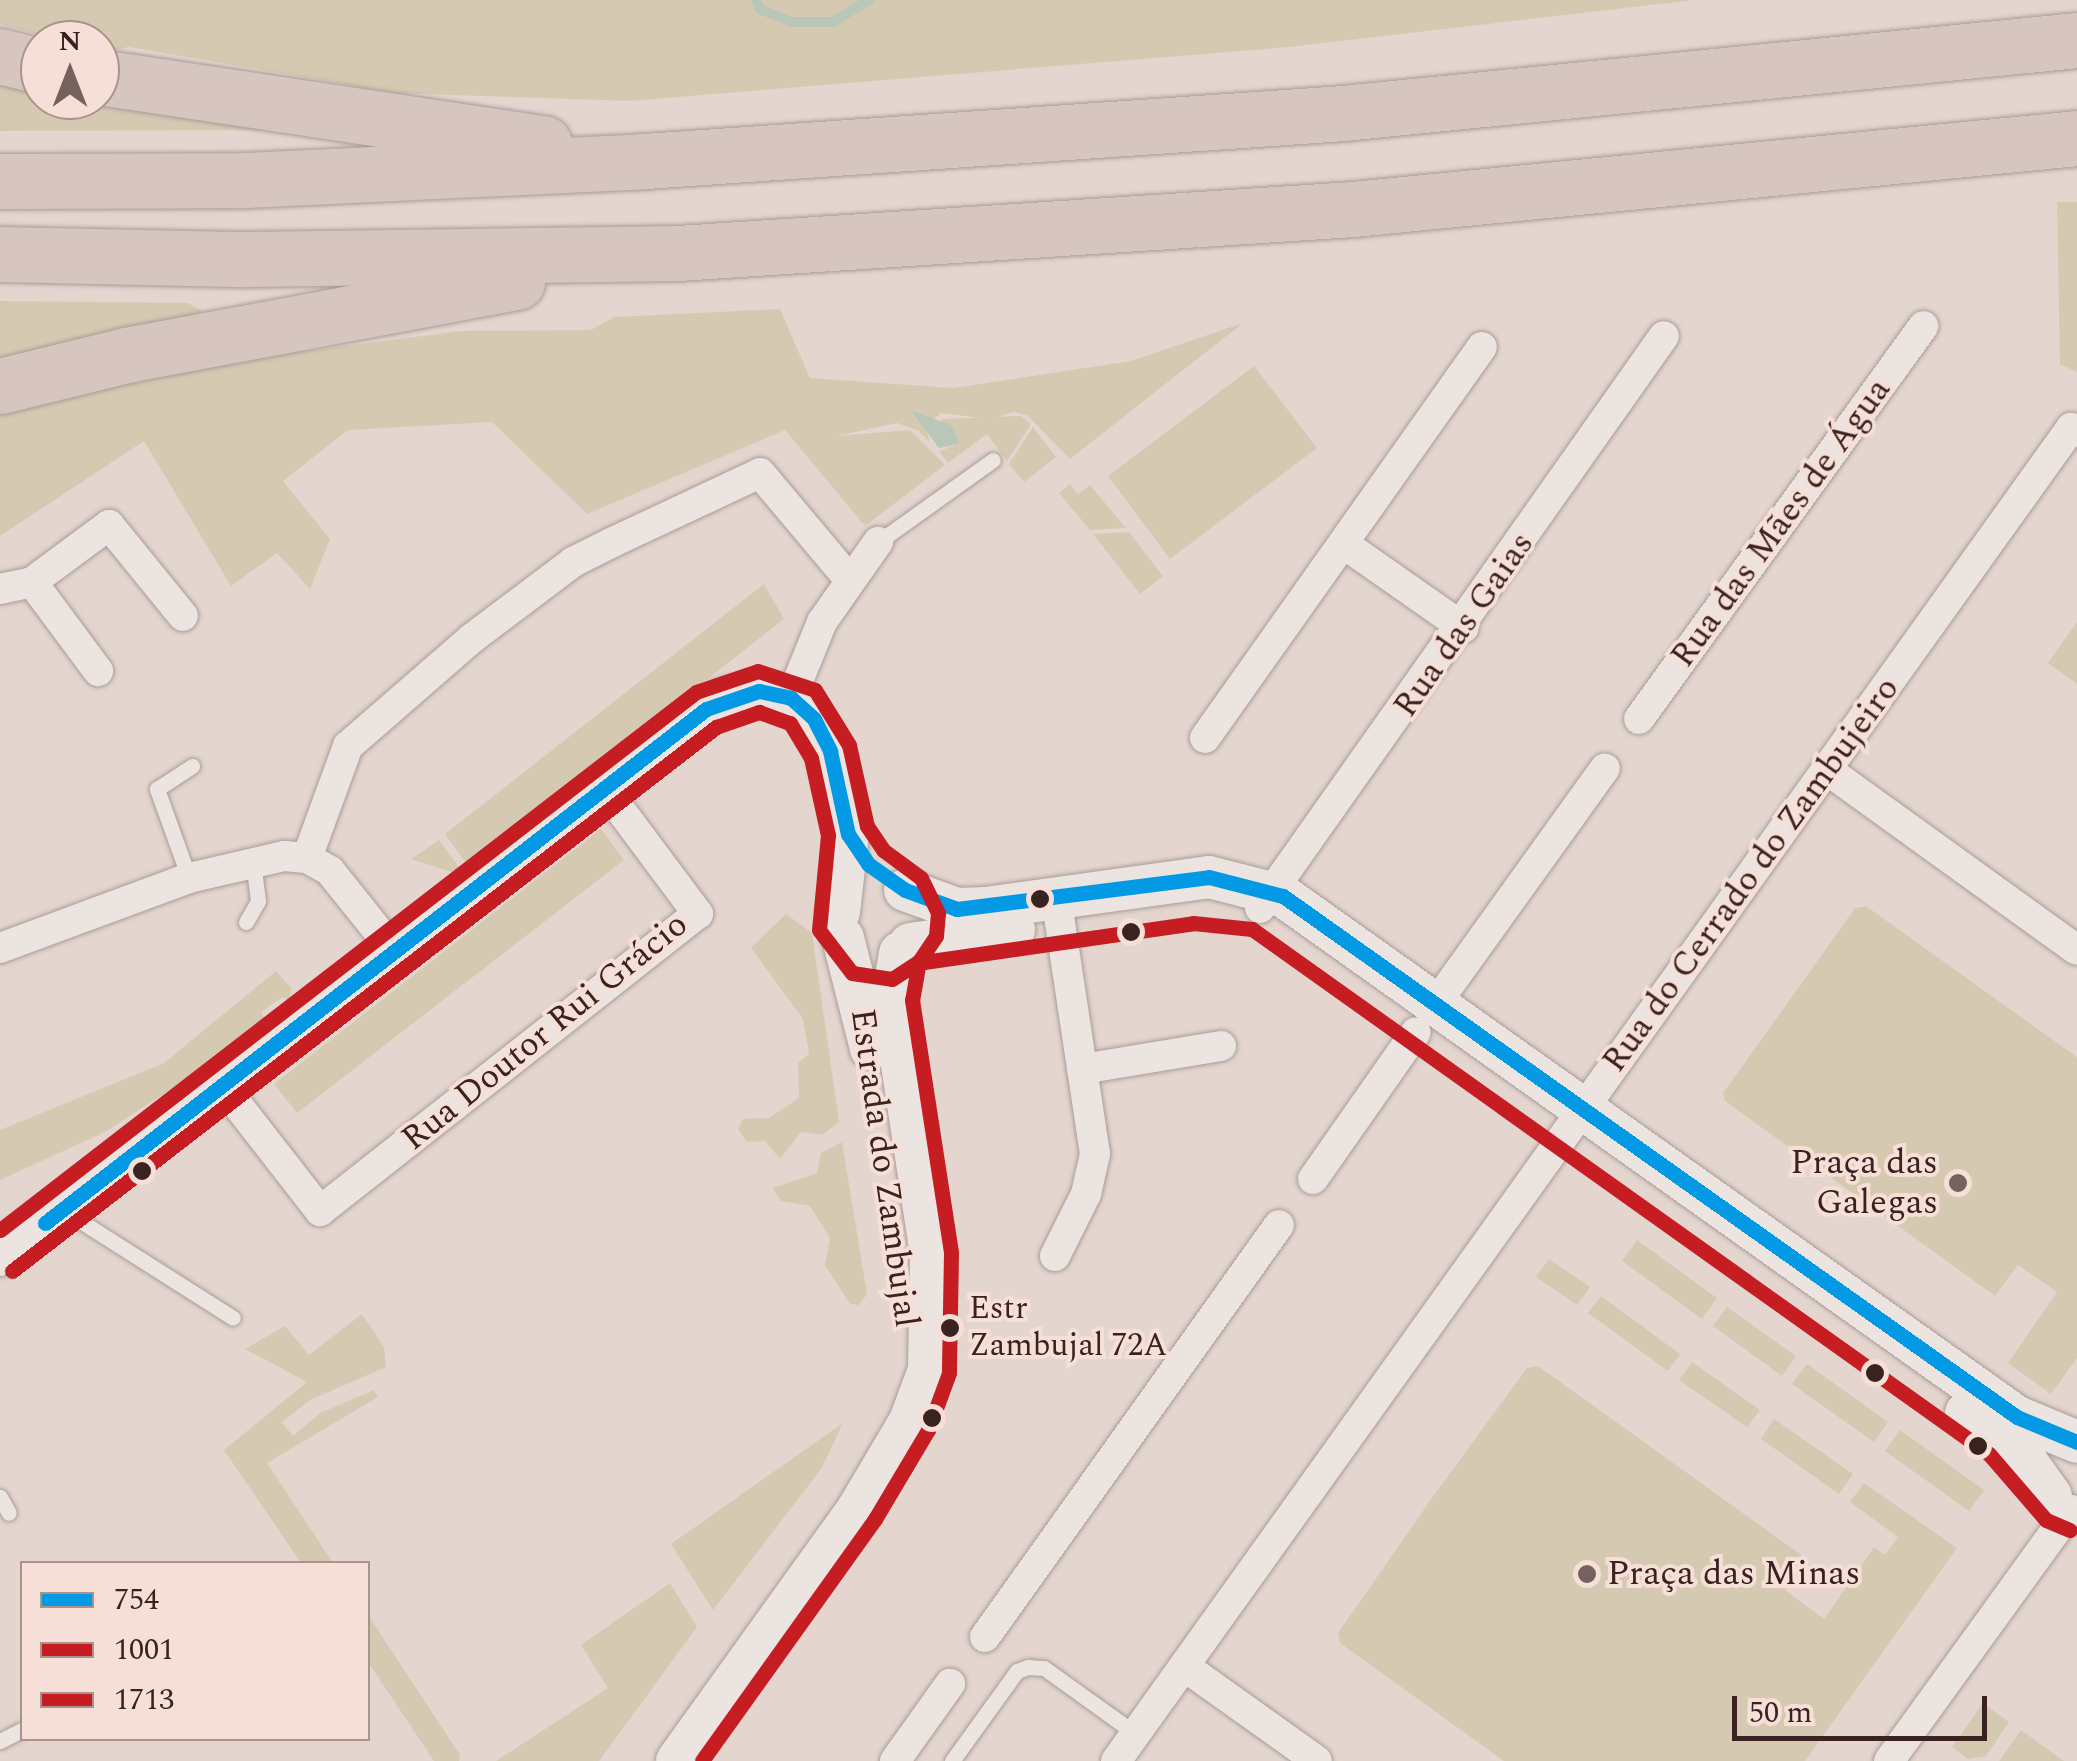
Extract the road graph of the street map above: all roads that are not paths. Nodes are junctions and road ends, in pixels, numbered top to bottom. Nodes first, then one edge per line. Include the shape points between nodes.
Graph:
1 (2077, 12) edge
2 (2077, 40) edge
3 (1902, 53) junction
4 (120, 79) edge
5 (2077, 138) edge
6 (645, 161) junction
7 (0, 181) edge
8 (678, 253) junction
9 (0, 254) edge
10 (1923, 326) dead end
11 (1664, 336) dead end
12 (1482, 347) dead end
13 (0, 386) edge
14 (2074, 430) edge
15 (993, 460) dead end
16 (878, 542) joint
17 (1344, 544) junction
18 (849, 578) junction
19 (32, 582) junction
20 (0, 589) edge
21 (183, 616) dead end
22 (1464, 628) junction
23 (98, 670) dead end
24 (791, 698) junction
25 (1639, 720) dead end
26 (1205, 738) dead end
27 (192, 766) dead end
28 (1605, 768) dead end
29 (1826, 769) junction
30 (604, 788) junction
31 (848, 834) junction
32 (307, 858) junction
33 (254, 862) junction
34 (189, 878) junction
35 (899, 887) junction
36 (1265, 901) junction
37 (1058, 910) junction
38 (246, 922) dead end
39 (841, 925) junction
40 (0, 948) edge
41 (905, 948) junction
42 (2077, 950) edge
43 (394, 951) junction
44 (1442, 995) dead end
45 (1416, 1032) dead end
46 (1221, 1046) dead end
47 (1082, 1069) junction
48 (222, 1085) junction
49 (1576, 1118) junction
50 (1314, 1179) dead end
51 (63, 1210) junction
52 (1279, 1225) dead end
53 (0, 1255) edge
54 (1055, 1256) dead end
55 (233, 1318) dead end
56 (2077, 1444) edge
57 (885, 1459) junction
58 (0, 1497) edge
59 (2066, 1506) edge
60 (9, 1513) dead end
61 (985, 1637) dead end
62 (1184, 1666) junction
63 (950, 1684) dead end
64 (1136, 1734) junction
65 (677, 1761) edge
66 (895, 1761) edge
67 (952, 1761) edge
68 (1116, 1761) edge
69 (1317, 1761) edge
70 (1889, 1761) edge

1 - 3 highway
2 - 3 highway
3 - 6 highway via 1343,112
4 - 6 highway
5 - 8 highway via 1352,209
6 - 7 highway via 246,180
8 - 9 highway via 246,259
8 - 13 highway via 273,325
10 - 25 street, Rua das Mães de Água
11 - 22 street, Rua das Gaias
12 - 17 street
14 - 29 street, Rua do Cerrado do Zambujeiro
15 - 16 lane
16 - 18 street
17 - 22 street
17 - 26 street
18 - 24 street via 822,622
18 - 32 street via 760,474 612,542 497,619 348,746
19 - 20 street
19 - 21 street via 109,525
19 - 23 street
22 - 36 street, Rua das Gaias
24 - 30 street via 758,691 722,700
24 - 31 street, Estrada do Zambujal via 824,735
27 - 34 lane via 157,789
28 - 44 street
29 - 42 street
29 - 49 street, Rua do Cerrado do Zambujeiro
30 - 43 street
30 - 48 street, Rua Doutor Rui Grácio via 698,914 320,1212
31 - 35 street, Estrada do Zambujal
31 - 39 street, Estrada do Zambujal
32 - 33 street
32 - 43 street via 330,870
33 - 34 street
33 - 38 lane via 258,901
34 - 40 street
35 - 37 street via 957,909
35 - 39 street via 853,889
35 - 41 street via 918,916
36 - 37 street
36 - 49 street
37 - 41 street
37 - 47 street
39 - 41 street via 862,956
39 - 57 street, Estrada do Zambujal via 865,1005 905,1272 902,1408
41 - 57 street, Estrada do Zambujal via 892,1000 934,1309 930,1370 910,1421
43 - 48 street
45 - 50 street
46 - 47 street
47 - 54 street via 1095,1154 1086,1194
48 - 51 street
49 - 56 street via 2017,1417
49 - 59 street via 2002,1439
49 - 62 street, Rua do Cerrado do Zambujeiro
51 - 53 street
51 - 55 lane
52 - 61 street
56 - 59 street via 2051,1460
57 - 65 street, Estrada do Zambujal via 858,1509
58 - 60 lane
59 - 70 street
62 - 64 street, Rua do Cerrado do Zambujeiro
62 - 69 street
63 - 66 street
64 - 67 lane via 1044,1668 1028,1666 1016,1671
64 - 68 street, Rua do Cerrado do Zambujeiro

